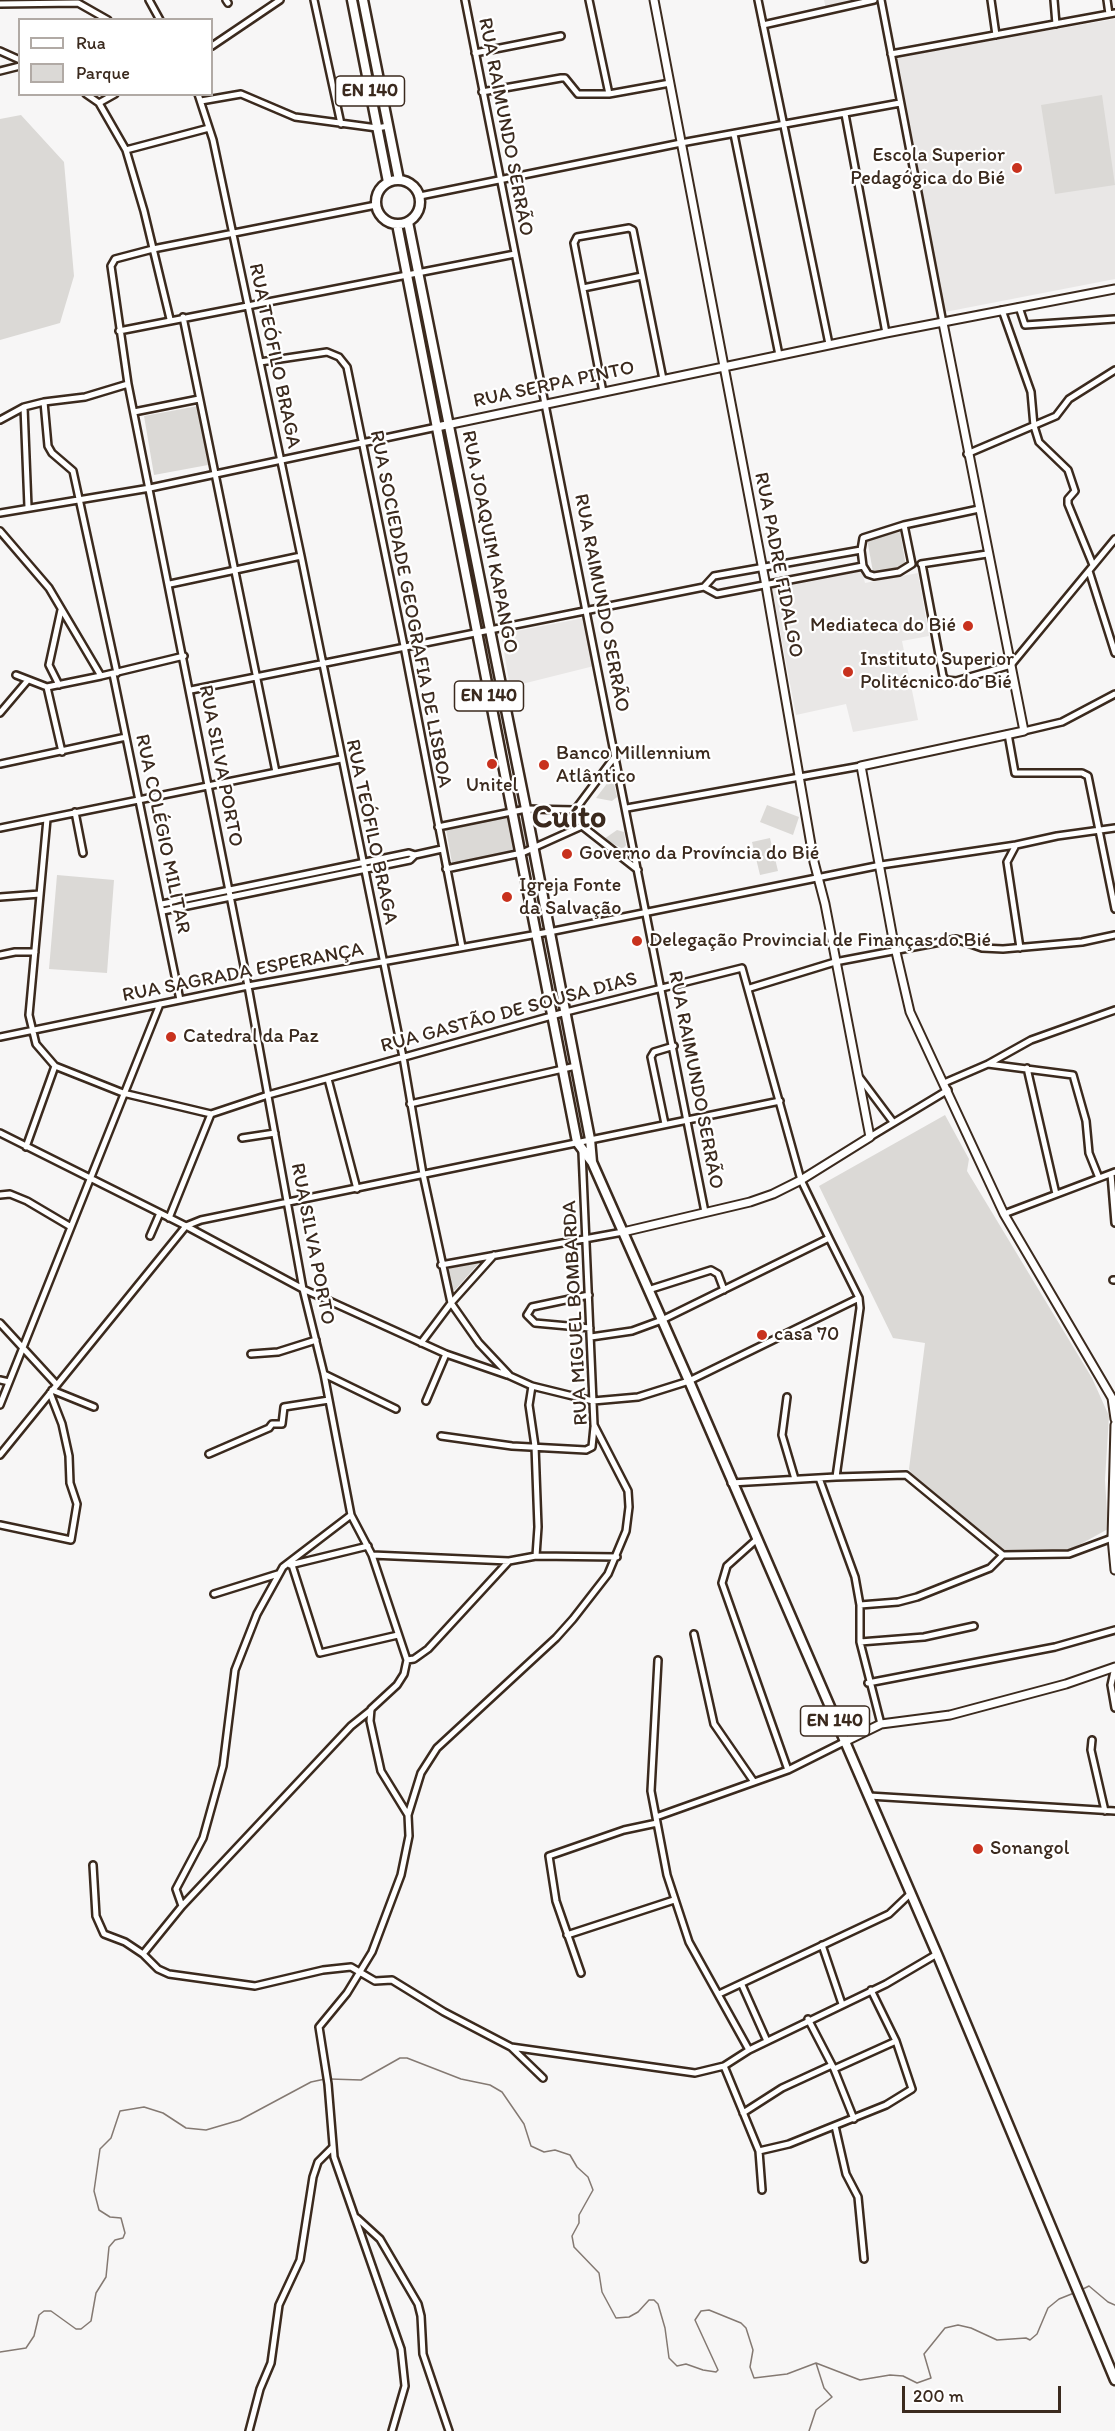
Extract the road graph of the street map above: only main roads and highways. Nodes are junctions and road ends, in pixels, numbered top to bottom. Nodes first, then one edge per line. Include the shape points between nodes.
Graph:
1 (352, 0) edge
2 (363, 0) edge
3 (374, 55) junction
4 (363, 57) junction
5 (399, 180) junction
6 (388, 182) junction
7 (408, 222) junction
8 (397, 224) junction
9 (434, 347) junction
10 (421, 349) junction
11 (462, 495) junction
12 (450, 498) junction
13 (476, 564) junction
14 (463, 565) junction
15 (508, 722) junction
16 (495, 724) junction
17 (556, 966) junction
18 (544, 968) junction
19 (559, 981) junction
20 (547, 983) junction
21 (592, 1162) junction
22 (1115, 2380) edge

1 - 4 main road, EN 140
2 - 3 main road, EN 140
3 - 4 main road
3 - 5 main road, EN 140
4 - 6 main road, EN 140
5 - 6 main road
5 - 7 main road via 412,185 420,196 419,211
6 - 8 main road via 379,192 376,205 383,218
7 - 8 main road
7 - 9 main road, RUA JOAQUIM KAPANGO / EN 140
8 - 10 main road, RUA JOAQUIM KAPANGO / EN 140
9 - 10 main road
9 - 11 main road, RUA JOAQUIM KAPANGO / EN 140
10 - 12 main road, RUA JOAQUIM KAPANGO / EN 140
11 - 12 main road
11 - 13 main road, RUA JOAQUIM KAPANGO / EN 140
12 - 14 main road, RUA JOAQUIM KAPANGO / EN 140
13 - 14 main road
13 - 15 main road, RUA JOAQUIM KAPANGO / EN 140
14 - 16 main road, RUA JOAQUIM KAPANGO / EN 140
15 - 16 main road
15 - 17 main road, RUA JOAQUIM KAPANGO / EN 140
16 - 18 main road, RUA JOAQUIM KAPANGO / EN 140
17 - 18 main road
17 - 19 main road, RUA JOAQUIM KAPANGO / EN 140
18 - 20 main road, RUA JOAQUIM KAPANGO / EN 140
19 - 20 main road
19 - 21 main road, RUA JOAQUIM KAPANGO / EN 140
20 - 21 main road, RUA JOAQUIM KAPANGO / EN 140 via 577,1142
21 - 22 main road, EN 140 via 938,1954

